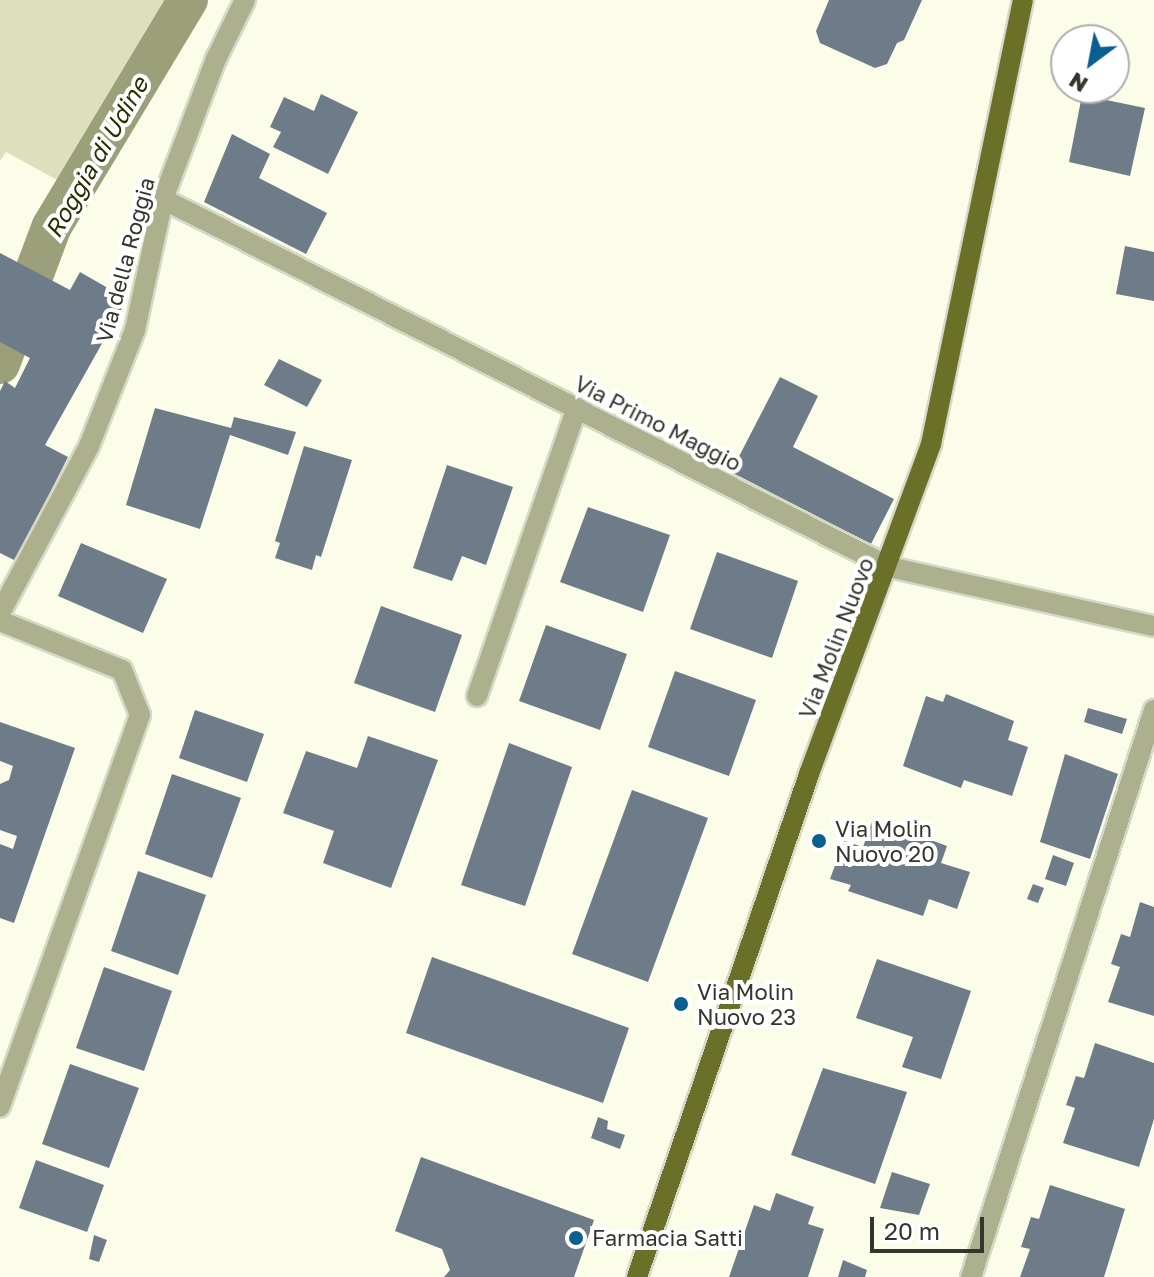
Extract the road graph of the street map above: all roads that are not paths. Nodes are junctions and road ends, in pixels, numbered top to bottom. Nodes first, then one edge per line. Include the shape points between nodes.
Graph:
1 (245, 0) edge
2 (1023, 0) edge
3 (163, 199) junction
4 (577, 408) junction
5 (889, 567) junction
6 (0, 613) edge
7 (0, 621) edge
8 (1154, 626) edge
9 (477, 696) dead end
10 (1154, 710) edge
11 (0, 1107) edge
12 (637, 1277) edge
13 (971, 1277) edge

1 - 3 street, Via della Roggia via 216,59
2 - 5 main road, Via Molin Nuovo via 931,444
3 - 4 street, Via Primo Maggio
3 - 6 street, Via della Roggia via 135,330 89,446
4 - 5 street, Via Primo Maggio
4 - 9 street
5 - 8 street, Via Primo Maggio
5 - 12 main road, Via Molin Nuovo via 809,774
7 - 11 street via 122,670 140,715
10 - 13 street

